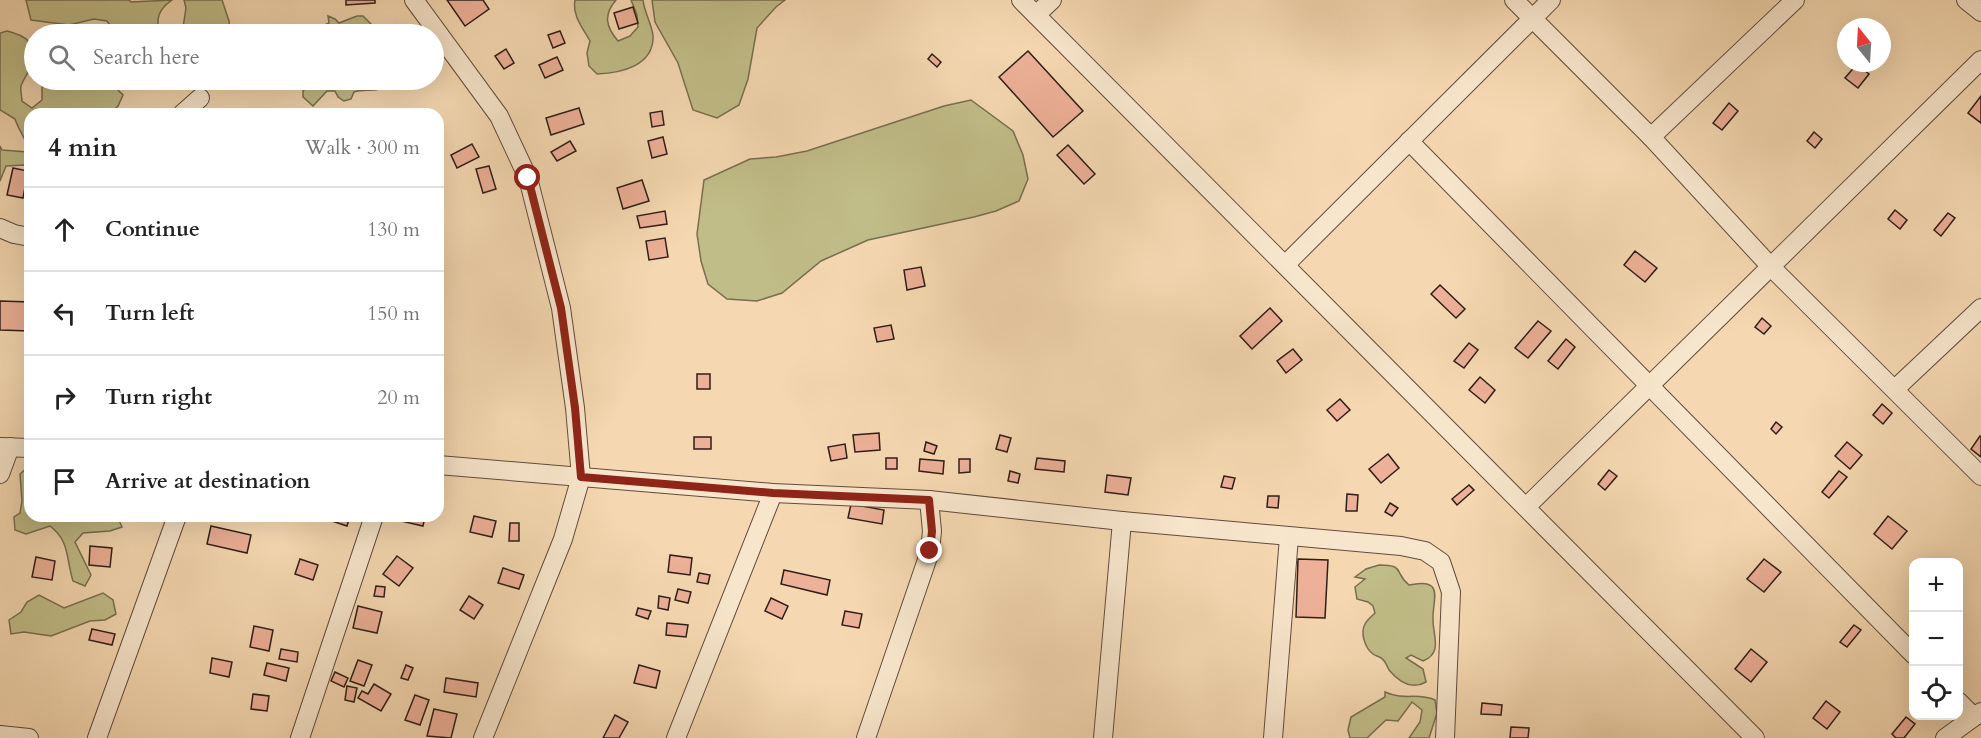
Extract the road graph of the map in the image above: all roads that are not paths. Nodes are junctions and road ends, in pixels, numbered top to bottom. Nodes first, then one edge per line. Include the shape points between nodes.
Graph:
1 (414, 0) edge
2 (1021, 0) edge
3 (1052, 0) edge
4 (1514, 0) edge
5 (1551, 0) edge
6 (1795, 0) edge
7 (1966, 0) edge
8 (1981, 12) edge
9 (1036, 15) junction
10 (1532, 19) junction
11 (432, 24) edge
12 (444, 41) edge
13 (1981, 60) edge
14 (200, 98) dead end
15 (189, 108) edge
16 (1651, 137) junction
17 (1409, 141) junction
18 (0, 228) edge
19 (24, 236) edge
20 (1285, 265) junction
21 (1771, 267) junction
22 (1981, 308) edge
23 (1649, 386) junction
24 (1894, 389) junction
25 (5, 447) edge
26 (24, 448) edge
27 (444, 466) edge
28 (0, 474) edge
29 (1981, 476) edge
30 (581, 477) junction
31 (773, 493) junction
32 (929, 500) junction
33 (1526, 507) junction
34 (1122, 521) junction
35 (175, 522) edge
36 (372, 522) edge
37 (1289, 537) junction
38 (1909, 650) edge
39 (1963, 704) edge
40 (1978, 715) edge
41 (0, 735) edge
42 (29, 738) edge
43 (97, 738) edge
44 (300, 738) edge
45 (483, 738) edge
46 (676, 738) edge
47 (867, 738) edge
48 (1103, 738) edge
49 (1273, 738) edge
50 (1445, 738) edge
51 (1755, 738) edge
52 (1945, 738) edge

1 - 11 street
2 - 9 street
3 - 9 street
4 - 10 street
5 - 10 street
6 - 16 street
7 - 8 street
9 - 20 street
10 - 16 street
10 - 17 street
12 - 30 street via 499,116 528,178 561,308
13 - 21 street
14 - 15 street
16 - 21 street
17 - 20 street
17 - 23 street
18 - 19 street
20 - 33 street
21 - 23 street
21 - 24 street
22 - 24 street
23 - 33 street
23 - 38 street
24 - 29 street
25 - 26 street
25 - 28 street
27 - 30 street
30 - 31 street
30 - 45 street via 563,539
31 - 32 street
31 - 46 street
32 - 34 street
32 - 47 street via 930,551
33 - 51 street
34 - 37 street
34 - 48 street
35 - 43 street
36 - 44 street
37 - 49 street
37 - 50 street via 1401,546 1425,551 1441,562 1450,591
39 - 40 street
40 - 52 street
41 - 42 street

